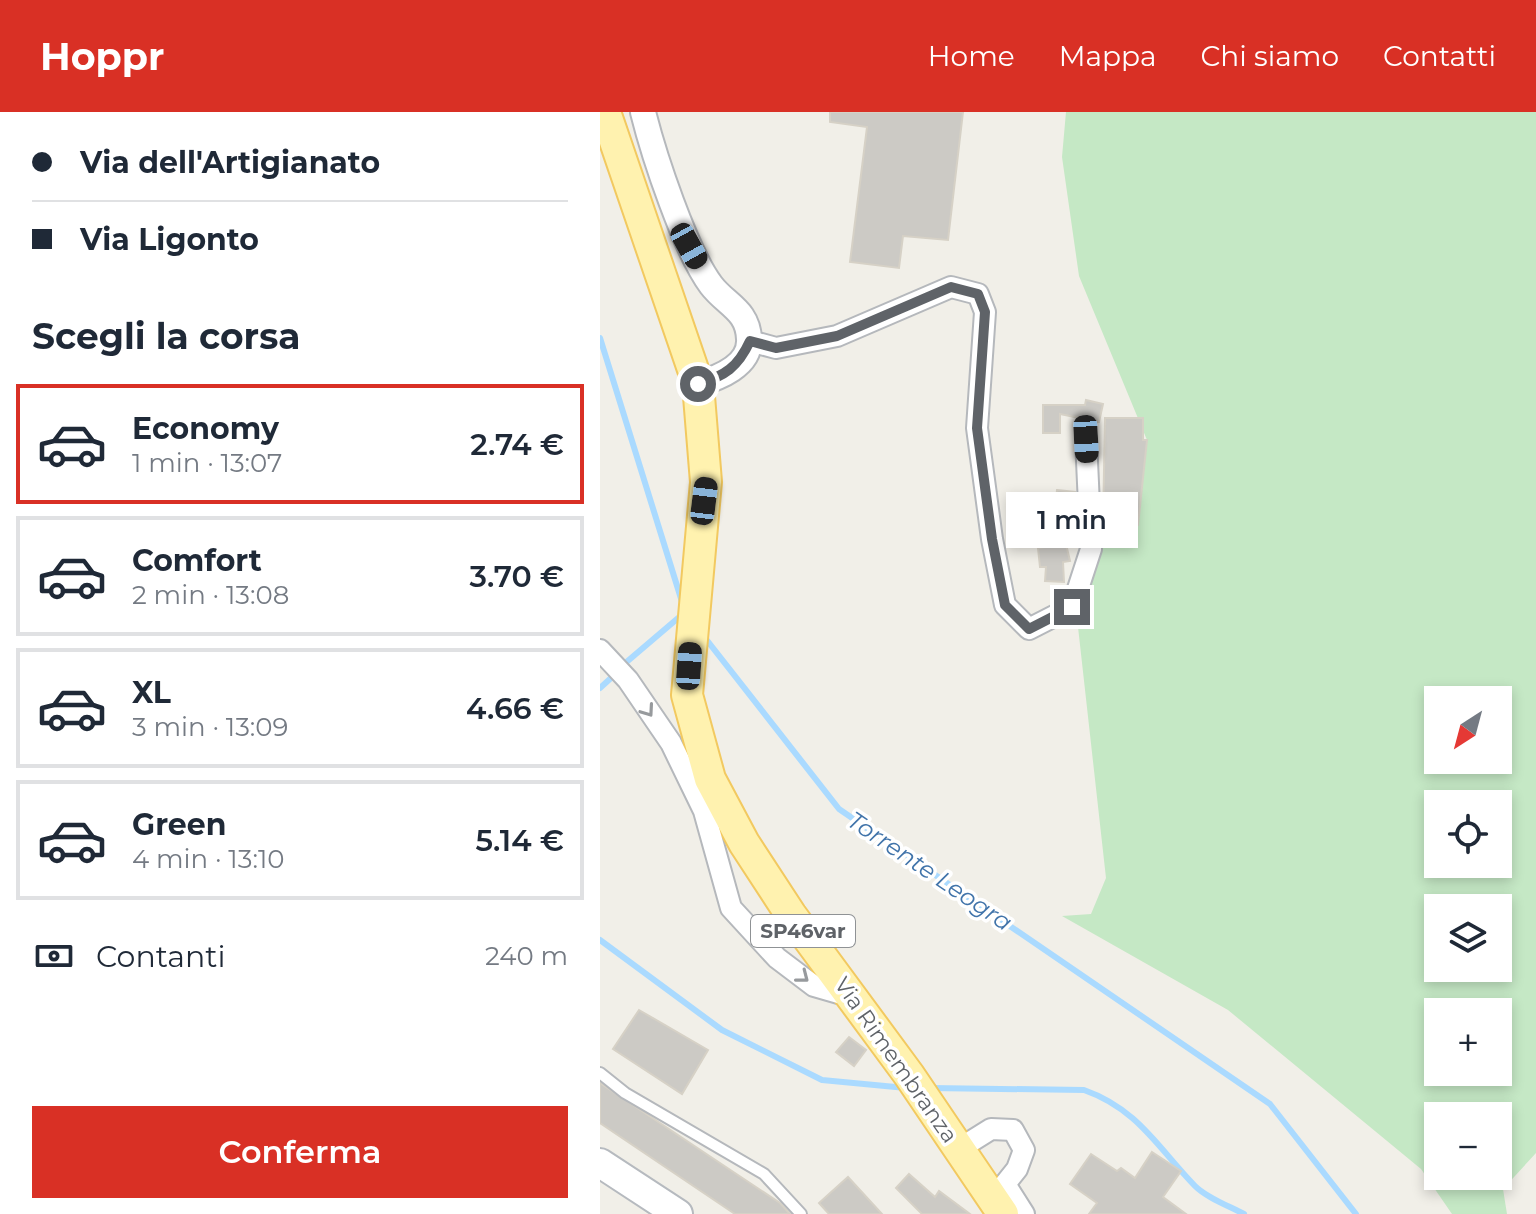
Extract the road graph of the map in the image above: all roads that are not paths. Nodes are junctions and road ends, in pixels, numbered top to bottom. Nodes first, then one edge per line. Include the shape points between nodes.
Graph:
1 (605, 112) edge
2 (643, 112) edge
3 (750, 341) junction
4 (698, 384) junction
5 (1086, 439) dead end
6 (600, 650) edge
7 (852, 997) junction
8 (600, 1073) edge
9 (965, 1157) junction
10 (600, 1163) edge
11 (1006, 1207) edge
12 (678, 1214) edge
13 (801, 1214) edge

1 - 4 main road, SP46var
2 - 3 street via 689,246 712,287 743,314
3 - 4 street via 740,363
3 - 5 street via 776,348 837,336 951,287 978,294 985,312 977,428 992,539 1005,605 1029,629 1072,607 1091,549
4 - 7 main road, Via Rimembranza / SP46var via 706,482 687,695 710,779 744,843
6 -> 7 street via 628,680 671,743 704,811 731,908 777,958 814,986
7 - 9 main road, Via Rimembranza / SP46var
8 - 13 lane via 764,1174
9 - 11 main road, Via Rimembranza / SP46var
9 - 11 street via 991,1129 1013,1130 1024,1150
10 - 12 main road

